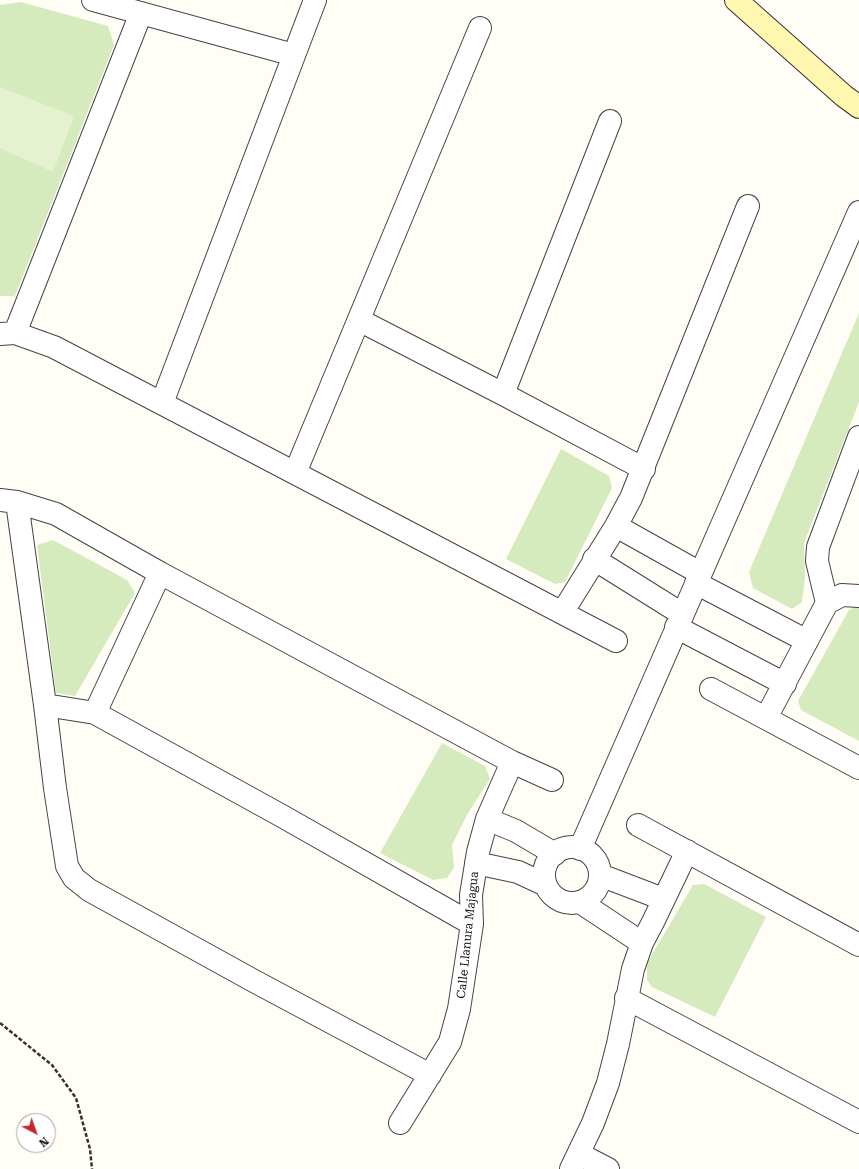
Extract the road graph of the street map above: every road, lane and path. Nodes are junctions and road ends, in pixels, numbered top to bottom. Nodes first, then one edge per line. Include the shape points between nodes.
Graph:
1 (93, 0) edge
2 (315, 0) edge
3 (736, 0) edge
4 (141, 13) junction
5 (480, 28) dead end
6 (294, 55) junction
7 (859, 107) edge
8 (610, 121) dead end
9 (748, 206) dead end
10 (859, 212) edge
11 (359, 320) junction
12 (7, 334) edge
13 (503, 394) junction
14 (162, 403) junction
15 (859, 437) edge
16 (644, 469) junction
17 (295, 473) junction
18 (8, 501) edge
19 (616, 526) junction
20 (594, 560) junction
21 (160, 573) junction
22 (698, 578) junction
23 (859, 596) edge
24 (827, 603) junction
25 (562, 613) junction
26 (679, 620) junction
27 (616, 641) dead end
28 (807, 641) junction
29 (784, 684) junction
30 (711, 689) dead end
31 (45, 705) junction
32 (95, 714) junction
33 (766, 718) junction
34 (512, 762) junction
35 (859, 768) edge
36 (552, 780) dead end
37 (487, 819) junction
38 (638, 825) dead end
39 (580, 849) junction
40 (687, 852) junction
41 (555, 854) junction
42 (476, 863) junction
43 (600, 875) junction
44 (546, 885) junction
45 (663, 900) junction
46 (580, 902) junction
47 (472, 924) junction
48 (642, 943) junction
49 (859, 945) edge
50 (626, 998) junction
51 (0, 1022) edge
52 (430, 1074) junction
53 (859, 1122) edge
54 (400, 1123) dead end
55 (575, 1162) edge
56 (92, 1169) edge
57 (608, 1169) edge

1 - 4 street
2 - 6 street
3 - 7 street
4 - 6 street
4 - 12 street
5 - 11 street
6 - 14 street
8 - 13 street
9 - 16 street
10 - 22 street
11 - 13 street
11 - 17 street
12 - 14 street via 54,347
13 - 16 street
14 - 17 street
15 - 24 street via 818,547 817,561
16 - 19 street
17 - 25 street
18 - 21 street via 56,514
18 - 31 street
19 - 20 street
19 - 22 street
20 - 25 street
20 - 26 street
21 - 32 street
21 - 34 street
22 - 26 street
22 - 28 street
23 - 24 street via 842,595
24 - 28 street
25 - 27 street
26 - 29 street
26 - 39 street
28 - 29 street
29 - 33 street
30 - 33 street
31 - 32 street
31 - 52 street via 54,788 67,866 74,878 89,890 261,985
32 - 47 street
33 - 35 street
34 - 36 street
34 - 37 street, Calle Llanura Majagua
37 - 41 street via 516,831
37 - 42 street, Calle Llanura Majagua
38 - 40 street
39 - 41 street via 571,847
39 - 43 street via 595,858
40 - 45 street
40 - 49 street
41 - 44 street via 545,868
42 - 44 street via 518,872
42 - 47 street, Calle Llanura Majagua via 471,895
43 - 45 street
43 - 46 street via 595,892
44 - 46 street via 556,898
45 - 48 street
46 - 48 street
47 - 52 street, Calle Llanura Majagua via 460,1009 450,1042
48 - 50 street via 632,969
50 - 53 street
50 - 55 street via 608,1083
51 - 56 path via 52,1065 76,1098 90,1149
52 - 54 street, Calle Llanura Majagua
55 - 57 street

